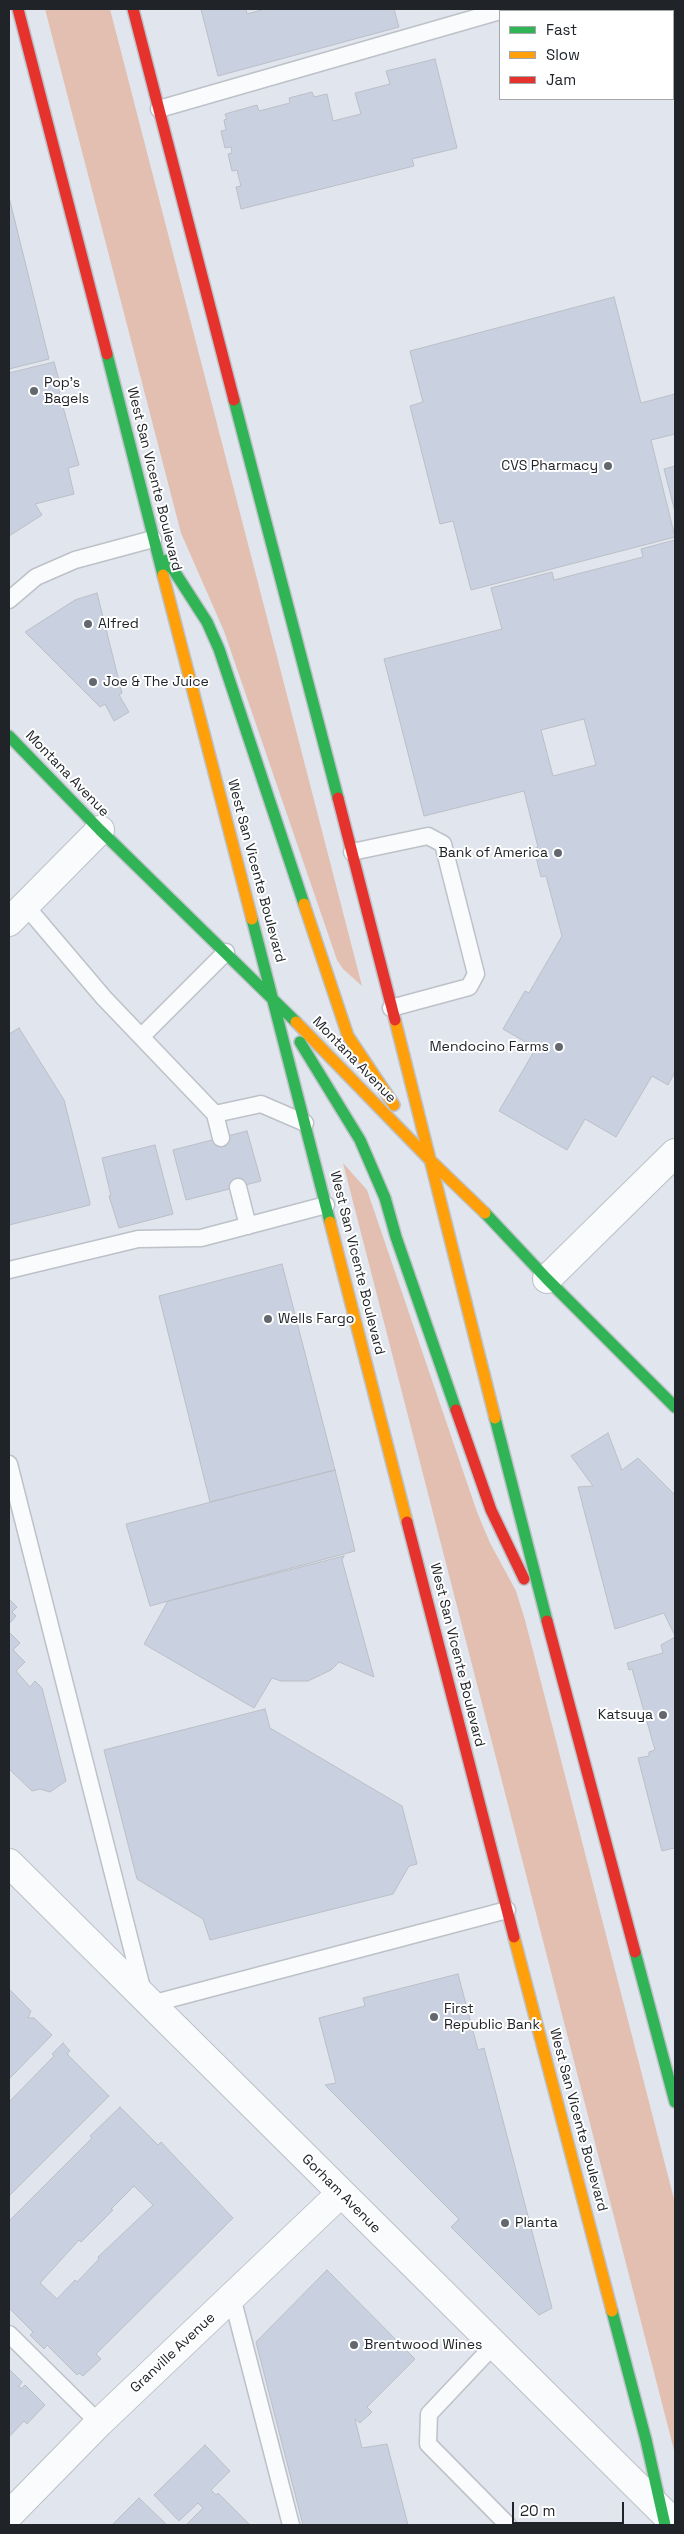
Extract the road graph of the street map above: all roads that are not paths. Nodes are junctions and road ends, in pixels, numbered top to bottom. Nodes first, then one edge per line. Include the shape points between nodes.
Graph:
1 (18, 9) edge
2 (133, 9) edge
3 (499, 11) edge
4 (159, 109) junction
5 (153, 539) junction
6 (9, 600) edge
7 (9, 736) edge
8 (100, 830) junction
9 (352, 852) junction
10 (17, 914) edge
11 (226, 952) junction
12 (274, 999) junction
13 (391, 1008) junction
14 (142, 1036) junction
15 (215, 1114) junction
16 (305, 1123) junction
17 (221, 1138) dead end
18 (675, 1153) edge
19 (430, 1160) junction
20 (238, 1188) dead end
21 (326, 1205) junction
22 (248, 1226) junction
23 (9, 1270) edge
24 (547, 1279) junction
25 (675, 1407) edge
26 (9, 1464) edge
27 (549, 1630) junction
28 (9, 1863) edge
29 (507, 1910) junction
30 (147, 2000) junction
31 (675, 2102) edge
32 (340, 2194) junction
33 (232, 2297) junction
34 (9, 2334) edge
35 (493, 2346) junction
36 (99, 2423) junction
37 (9, 2515) edge
38 (667, 2520) edge
39 (291, 2525) edge
40 (508, 2525) edge

1 - 5 main road, West San Vicente Boulevard
2 - 4 main road
3 - 4 lane
4 - 9 main road
5 - 6 lane via 75,560 36,577
5 - 12 main road, West San Vicente Boulevard
5 - 19 main road via 207,622 219,649 348,1036
7 - 8 main road, Montana Avenue
8 - 10 street
8 - 11 main road, Montana Avenue
9 - 13 main road
9 - 13 lane via 428,836 443,844 476,974 469,987
10 - 14 lane
11 - 12 main road, Montana Avenue
11 - 14 lane
12 - 16 main road, West San Vicente Boulevard
12 - 19 main road, Montana Avenue
12 - 27 main road via 364,1148 385,1198 491,1510
13 - 19 main road
14 - 15 lane
15 - 16 lane via 260,1104
15 - 17 lane
16 - 21 main road, West San Vicente Boulevard
18 - 24 street
19 - 24 main road, Montana Avenue via 509,1236
19 - 27 main road
20 - 22 lane
21 - 22 lane
21 - 29 main road, West San Vicente Boulevard
22 - 23 lane via 201,1238 138,1239
24 - 25 main road, Montana Avenue
26 - 30 lane
27 - 31 main road
28 - 30 street, Gorham Avenue
29 - 30 lane
29 - 38 main road, West San Vicente Boulevard
30 - 32 street, Gorham Avenue
32 - 33 street, Granville Avenue
32 - 35 street, Gorham Avenue
33 - 36 street, Granville Avenue
33 - 39 lane
34 - 36 lane
35 - 38 street, Gorham Avenue
35 - 40 lane via 429,2414 428,2444
36 - 37 street, Granville Avenue

